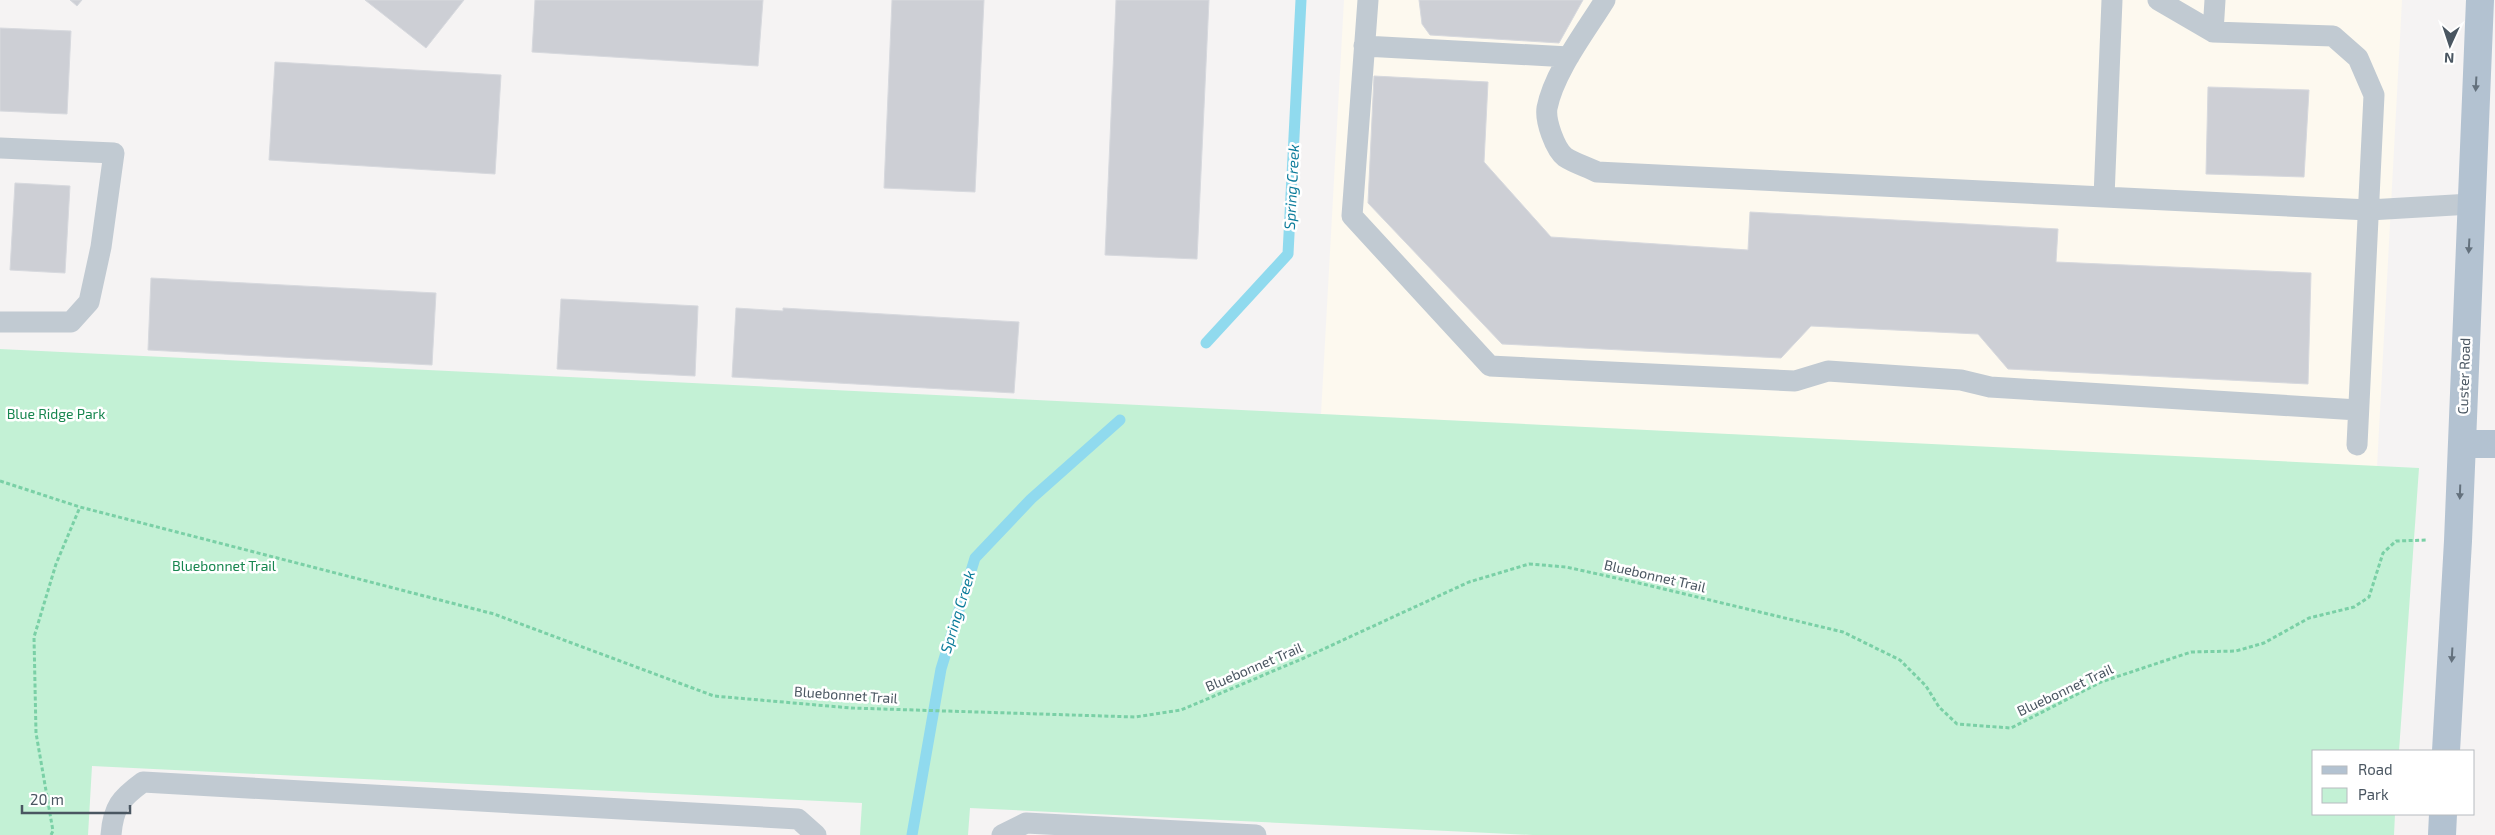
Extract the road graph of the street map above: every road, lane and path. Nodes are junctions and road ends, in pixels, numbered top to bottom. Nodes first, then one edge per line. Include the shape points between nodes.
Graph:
1 (1368, 0) edge
2 (1605, 0) edge
3 (2112, 0) edge
4 (2158, 0) edge
5 (2215, 0) edge
6 (2480, 0) edge
7 (2214, 32) junction
8 (1364, 46) junction
9 (1569, 58) junction
10 (0, 148) edge
11 (2104, 197) junction
12 (2471, 204) junction
13 (2369, 210) junction
14 (0, 322) edge
15 (2358, 410) junction
16 (2462, 444) junction
17 (2495, 444) edge
18 (2356, 445) dead end
19 (0, 481) edge
20 (80, 507) junction
21 (2425, 540) dead end
22 (2446, 750) edge
23 (2443, 815) edge
24 (51, 835) edge
25 (111, 835) edge
26 (816, 835) edge
27 (1002, 835) edge
28 (1256, 835) edge
29 (2442, 835) edge

1 - 8 lane
2 - 9 lane
3 - 11 lane
4 - 7 lane
5 - 7 lane
6 -> 12 main road, Custer Road
7 - 13 lane via 2333,36 2358,58 2374,96
8 - 9 lane
8 - 15 lane via 1352,216 1490,366 1796,381 1828,371 1961,380 1990,387
9 - 11 lane via 1546,109 1552,138 1565,156 1596,172
10 - 14 lane via 114,153 101,246 89,302 71,322
11 - 13 lane
12 - 13 lane
12 -> 16 main road, Custer Road
13 - 15 lane
15 - 18 lane
16 - 17 main road
16 -> 22 main road, Custer Road
19 - 20 path, Bluebonnet Trail
20 - 21 path, Bluebonnet Trail via 494,614 714,696 851,708 1135,718 1181,710 1469,582 1529,564 1604,575 1842,632 1900,660 1957,724 2011,728 2101,682 2191,652 2236,651 2264,643 2309,618 2354,607 2369,597 2384,553 2396,541
20 - 24 path via 56,564 34,637 36,733
23 - 29 main road
25 - 26 lane via 121,798 143,782 798,819
27 - 28 lane via 1026,823

